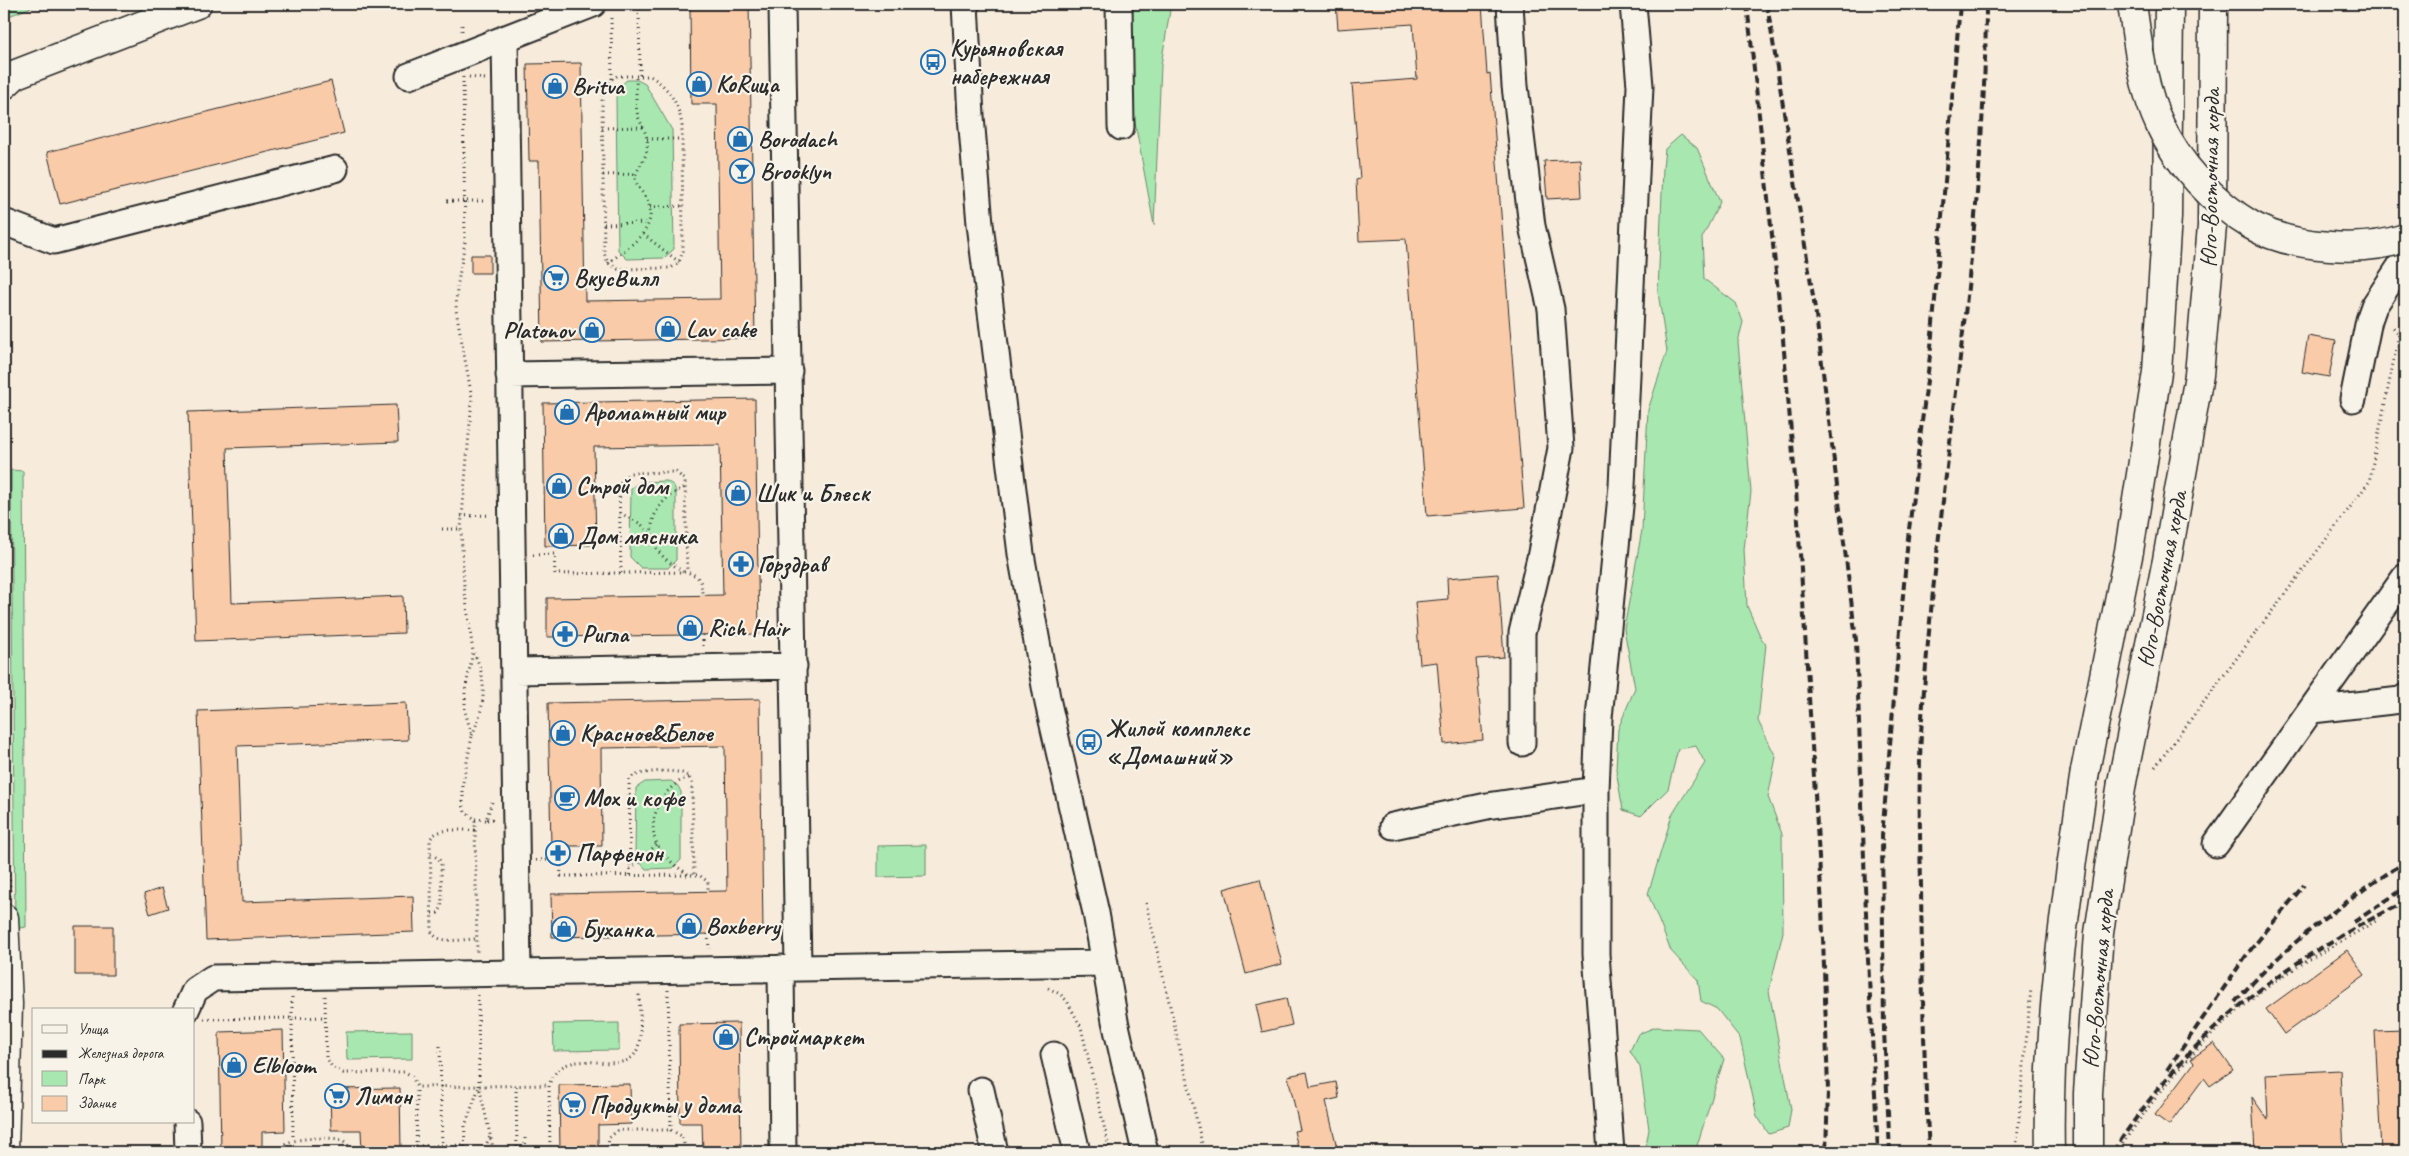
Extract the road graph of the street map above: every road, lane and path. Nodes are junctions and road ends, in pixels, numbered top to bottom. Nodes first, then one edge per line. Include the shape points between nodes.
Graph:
1 (197, 4) edge
2 (639, 4) edge
3 (782, 4) edge
4 (965, 4) edge
5 (1119, 4) edge
6 (1510, 4) edge
7 (1634, 4) edge
8 (2132, 4) edge
9 (2169, 4) edge
10 (2213, 4) edge
11 (602, 8) edge
12 (462, 25) dead end
13 (505, 38) junction
14 (463, 55) junction
15 (409, 76) dead end
16 (638, 76) junction
17 (612, 79) junction
18 (4, 85) edge
19 (644, 127) junction
20 (1121, 127) dead end
21 (602, 128) junction
22 (647, 139) junction
23 (682, 139) junction
24 (335, 168) dead end
25 (603, 174) junction
26 (636, 174) junction
27 (507, 200) junction
28 (447, 201) dead end
29 (465, 201) junction
30 (683, 206) junction
31 (650, 207) junction
32 (4, 222) edge
33 (649, 223) junction
34 (604, 224) junction
35 (644, 234) junction
36 (2405, 238) edge
37 (2405, 259) edge
38 (679, 262) junction
39 (608, 263) junction
40 (2374, 306) junction
41 (789, 371) junction
42 (509, 376) junction
43 (2353, 399) dead end
44 (686, 487) junction
45 (620, 514) junction
46 (512, 515) junction
47 (461, 516) junction
48 (442, 529) dead end
49 (461, 529) junction
50 (652, 536) junction
51 (554, 554) dead end
52 (685, 572) junction
53 (620, 573) junction
54 (2405, 577) edge
55 (702, 595) dead end
56 (473, 652) junction
57 (794, 666) junction
58 (514, 671) junction
59 (2405, 697) edge
60 (2312, 710) junction
61 (472, 736) junction
62 (1522, 743) dead end
63 (2155, 767) dead end
64 (689, 777) junction
65 (1596, 790) junction
66 (475, 820) junction
67 (486, 820) dead end
68 (1393, 826) dead end
69 (476, 830) junction
70 (657, 842) junction
71 (2216, 844) dead end
72 (431, 854) junction
73 (551, 860) dead end
74 (630, 868) junction
75 (689, 874) junction
76 (694, 874) junction
77 (630, 875) junction
78 (708, 891) dead end
79 (1146, 903) dead end
80 (431, 913) junction
81 (4, 918) edge
82 (2379, 920) dead end
83 (477, 939) junction
84 (1105, 963) junction
85 (789, 968) junction
86 (668, 970) junction
87 (638, 971) junction
88 (478, 973) junction
89 (518, 973) junction
90 (1048, 988) dead end
91 (2030, 988) dead end
92 (194, 1008) edge
93 (195, 1015) edge
94 (292, 1018) junction
95 (440, 1046) dead end
96 (1054, 1055) dead end
97 (549, 1085) junction
98 (479, 1086) junction
99 (516, 1086) junction
100 (417, 1087) junction
101 (441, 1087) junction
102 (981, 1090) dead end
103 (187, 1124) edge
104 (671, 1130) junction
105 (492, 1134) junction
106 (525, 1138) dead end
107 (293, 1140) junction
108 (442, 1145) junction
109 (463, 1145) junction
110 (416, 1146) junction
111 (2120, 1148) dead end
112 (4, 1152) edge
113 (188, 1152) edge
114 (280, 1152) edge
115 (352, 1152) edge
116 (416, 1152) edge
117 (442, 1152) edge
118 (464, 1152) edge
119 (483, 1152) edge
120 (494, 1152) edge
121 (517, 1152) edge
122 (525, 1152) edge
123 (550, 1152) edge
124 (607, 1152) edge
125 (685, 1152) edge
126 (783, 1152) edge
127 (996, 1152) edge
128 (1076, 1152) edge
129 (1110, 1152) edge
130 (1145, 1152) edge
131 (1204, 1152) edge
132 (1611, 1152) edge
133 (2016, 1152) edge
134 (2050, 1152) edge
135 (2088, 1152) edge

1 - 18 main road via 16,74
2 - 16 path
3 - 41 street
4 - 84 street via 980,224 1021,554 1048,703
5 - 20 street
6 - 62 street via 1515,86 1532,226 1551,309 1560,448 1540,558 1522,633
7 - 65 street via 1640,86 1624,446 1599,718
8 - 36 main road, bridge via 2140,63 2160,126 2185,165 2212,196 2251,226 2295,241 2344,248 2390,243
9 - 134 main road, Юго-Восточная хорда, bridge via 2167,217 2157,372 2129,551 2085,771 2061,927 2048,1092
10 - 135 main road, Юго-Восточная хорда, bridge via 2212,226 2199,375 2167,560 2122,782 2099,933 2088,1094
11 - 13 street
11 - 17 path
12 - 14 path
13 - 14 street
13 - 27 street
14 - 15 street
14 - 29 path
16 - 17 path
16 - 19 path via 636,105
16 - 23 path via 657,80 672,97 680,117
17 - 21 path via 603,92
19 - 21 path
19 - 22 path
21 - 25 path
22 - 23 path
22 - 26 path via 645,160
23 - 30 path
24 - 32 street via 54,241
25 - 26 path
25 - 34 path
26 - 31 path via 638,186
27 - 29 path
27 - 42 street
28 - 29 path
29 - 47 path via 465,242 456,310 472,398
30 - 31 path
30 - 38 path via 683,251
31 - 33 path
33 - 34 path
33 - 35 path
34 - 39 path via 604,253
35 - 38 path
35 - 39 path
37 - 40 street
38 - 39 path via 666,269 618,270
40 - 43 street
40 - 63 path via 2399,334 2369,482
41 - 42 street
41 - 57 street
42 - 46 street
44 - 45 path via 685,480 676,472 630,473 619,486
44 - 50 path via 661,502 653,518
44 - 52 path
45 - 50 path via 641,524
45 - 53 path
46 - 47 path
46 - 58 street
47 - 49 path
48 - 49 path
49 - 56 path
50 - 52 path via 662,556
51 - 53 path via 555,574
52 - 53 path
52 - 55 path via 699,578
54 - 60 street
56 - 61 path via 465,691 465,711
56 - 61 path via 482,673 484,689 481,713
57 - 58 street
57 - 85 street
58 - 89 street
59 - 60 street
60 - 71 street
61 - 66 path via 462,793 465,812
64 - 70 path via 673,786 662,798 654,820
64 - 74 path via 679,772 638,773 629,780
64 - 76 path via 692,783
65 - 68 street via 1487,806
65 - 132 street via 1596,954
66 - 67 path
66 - 69 path
69 - 72 path via 435,832 430,840
69 - 83 path
70 - 74 path
70 - 75 path via 674,864
72 - 80 path
72 - 80 path via 441,864 442,907 438,913
73 - 77 path via 560,860 561,876
74 - 77 path
75 - 76 path
75 - 77 path
76 - 78 path via 705,879
79 - 131 path
80 - 83 path via 432,932 437,939
81 - 112 main road via 8,1004
82 - 111 path via 2299,966 2248,1003 2181,1068
83 - 88 path
84 - 85 street
84 - 130 street
85 - 86 street
85 - 126 street
86 - 87 street
86 - 104 path
87 - 89 street
87 - 97 path via 639,1039 633,1056 616,1062 566,1063 552,1075
88 - 89 street
88 - 92 street via 213,978 195,990
88 - 98 path
90 - 129 path via 1067,1001 1081,1027
91 - 133 path
93 - 94 path
94 - 100 path via 326,1017 326,1057 337,1070 343,1073 405,1072 412,1076
94 - 107 path
95 - 101 path
96 - 128 street
97 - 99 path
97 - 123 path
98 - 99 path
98 - 101 path
98 - 105 path
98 - 109 path via 465,1126
99 - 121 path
100 - 101 path
100 - 110 path
101 - 108 path
102 - 127 street
103 - 113 street
104 - 124 path via 618,1130 609,1138
104 - 125 path via 683,1137
105 - 119 path
105 - 120 path
106 - 122 path
107 - 114 path via 283,1145
107 - 115 path via 338,1139
108 - 109 path
108 - 110 path
108 - 117 path
109 - 118 path
110 - 116 path

